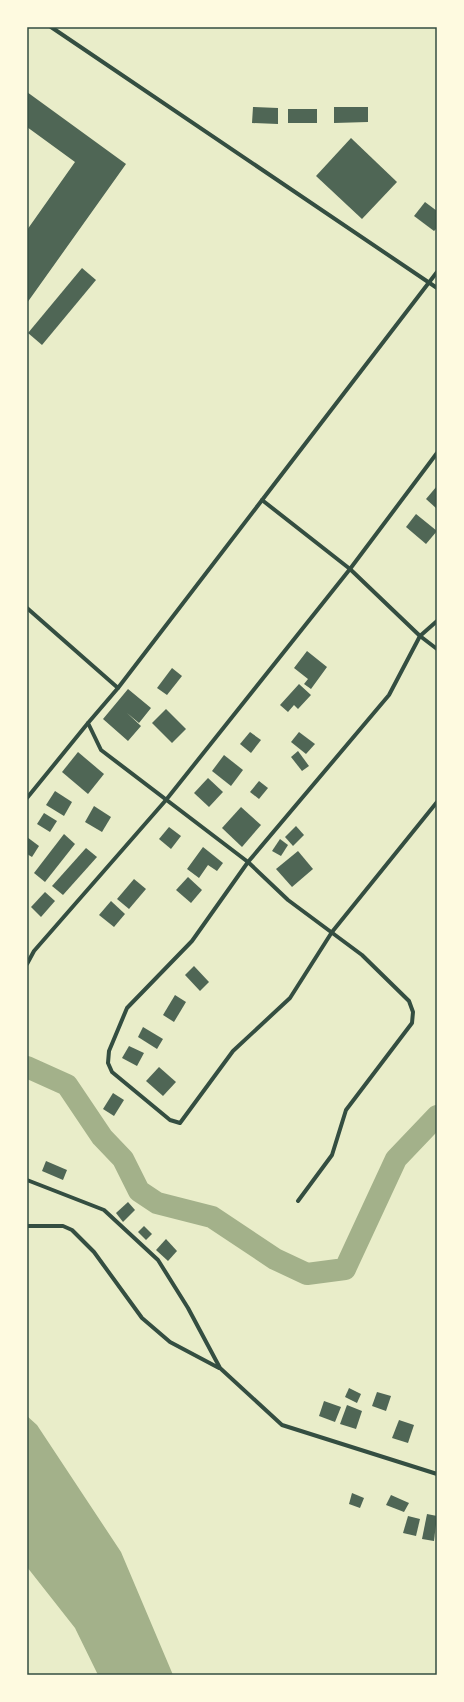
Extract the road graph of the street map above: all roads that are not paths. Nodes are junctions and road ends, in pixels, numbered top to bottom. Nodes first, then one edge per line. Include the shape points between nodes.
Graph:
1 (50, 27) edge
2 (437, 272) edge
3 (429, 282) junction
4 (437, 288) edge
5 (437, 453) edge
6 (262, 500) junction
7 (350, 569) junction
8 (27, 608) edge
9 (437, 621) edge
10 (420, 636) junction
11 (437, 649) edge
12 (118, 688) junction
13 (88, 723) junction
14 (27, 798) edge
15 (166, 800) junction
16 (437, 802) edge
17 (248, 862) junction
18 (332, 932) junction
19 (27, 964) edge
20 (27, 1180) edge
21 (298, 1201) dead end
22 (27, 1226) edge
23 (220, 1368) junction
24 (437, 1474) edge

1 - 3 street
2 - 3 street
3 - 4 street
3 - 6 street
5 - 7 street
6 - 7 street
6 - 12 street
7 - 10 street
7 - 15 street
8 - 12 street
9 - 10 street
10 - 11 street
10 - 17 street via 389,695
12 - 13 street
13 - 14 street
13 - 15 street via 101,750
15 - 17 street
15 - 19 street via 34,951
16 - 18 street
17 - 18 street via 288,900
17 - 18 street via 192,942 127,1008 108,1051 108,1063 112,1072 170,1120 180,1122 233,1051 290,998
18 - 21 street via 362,955 409,1001 413,1012 412,1023 346,1110 332,1155
20 - 23 street via 104,1210 158,1260 188,1308
22 - 23 street via 63,1226 72,1230 94,1252 142,1318 170,1342
23 - 24 street via 282,1425

